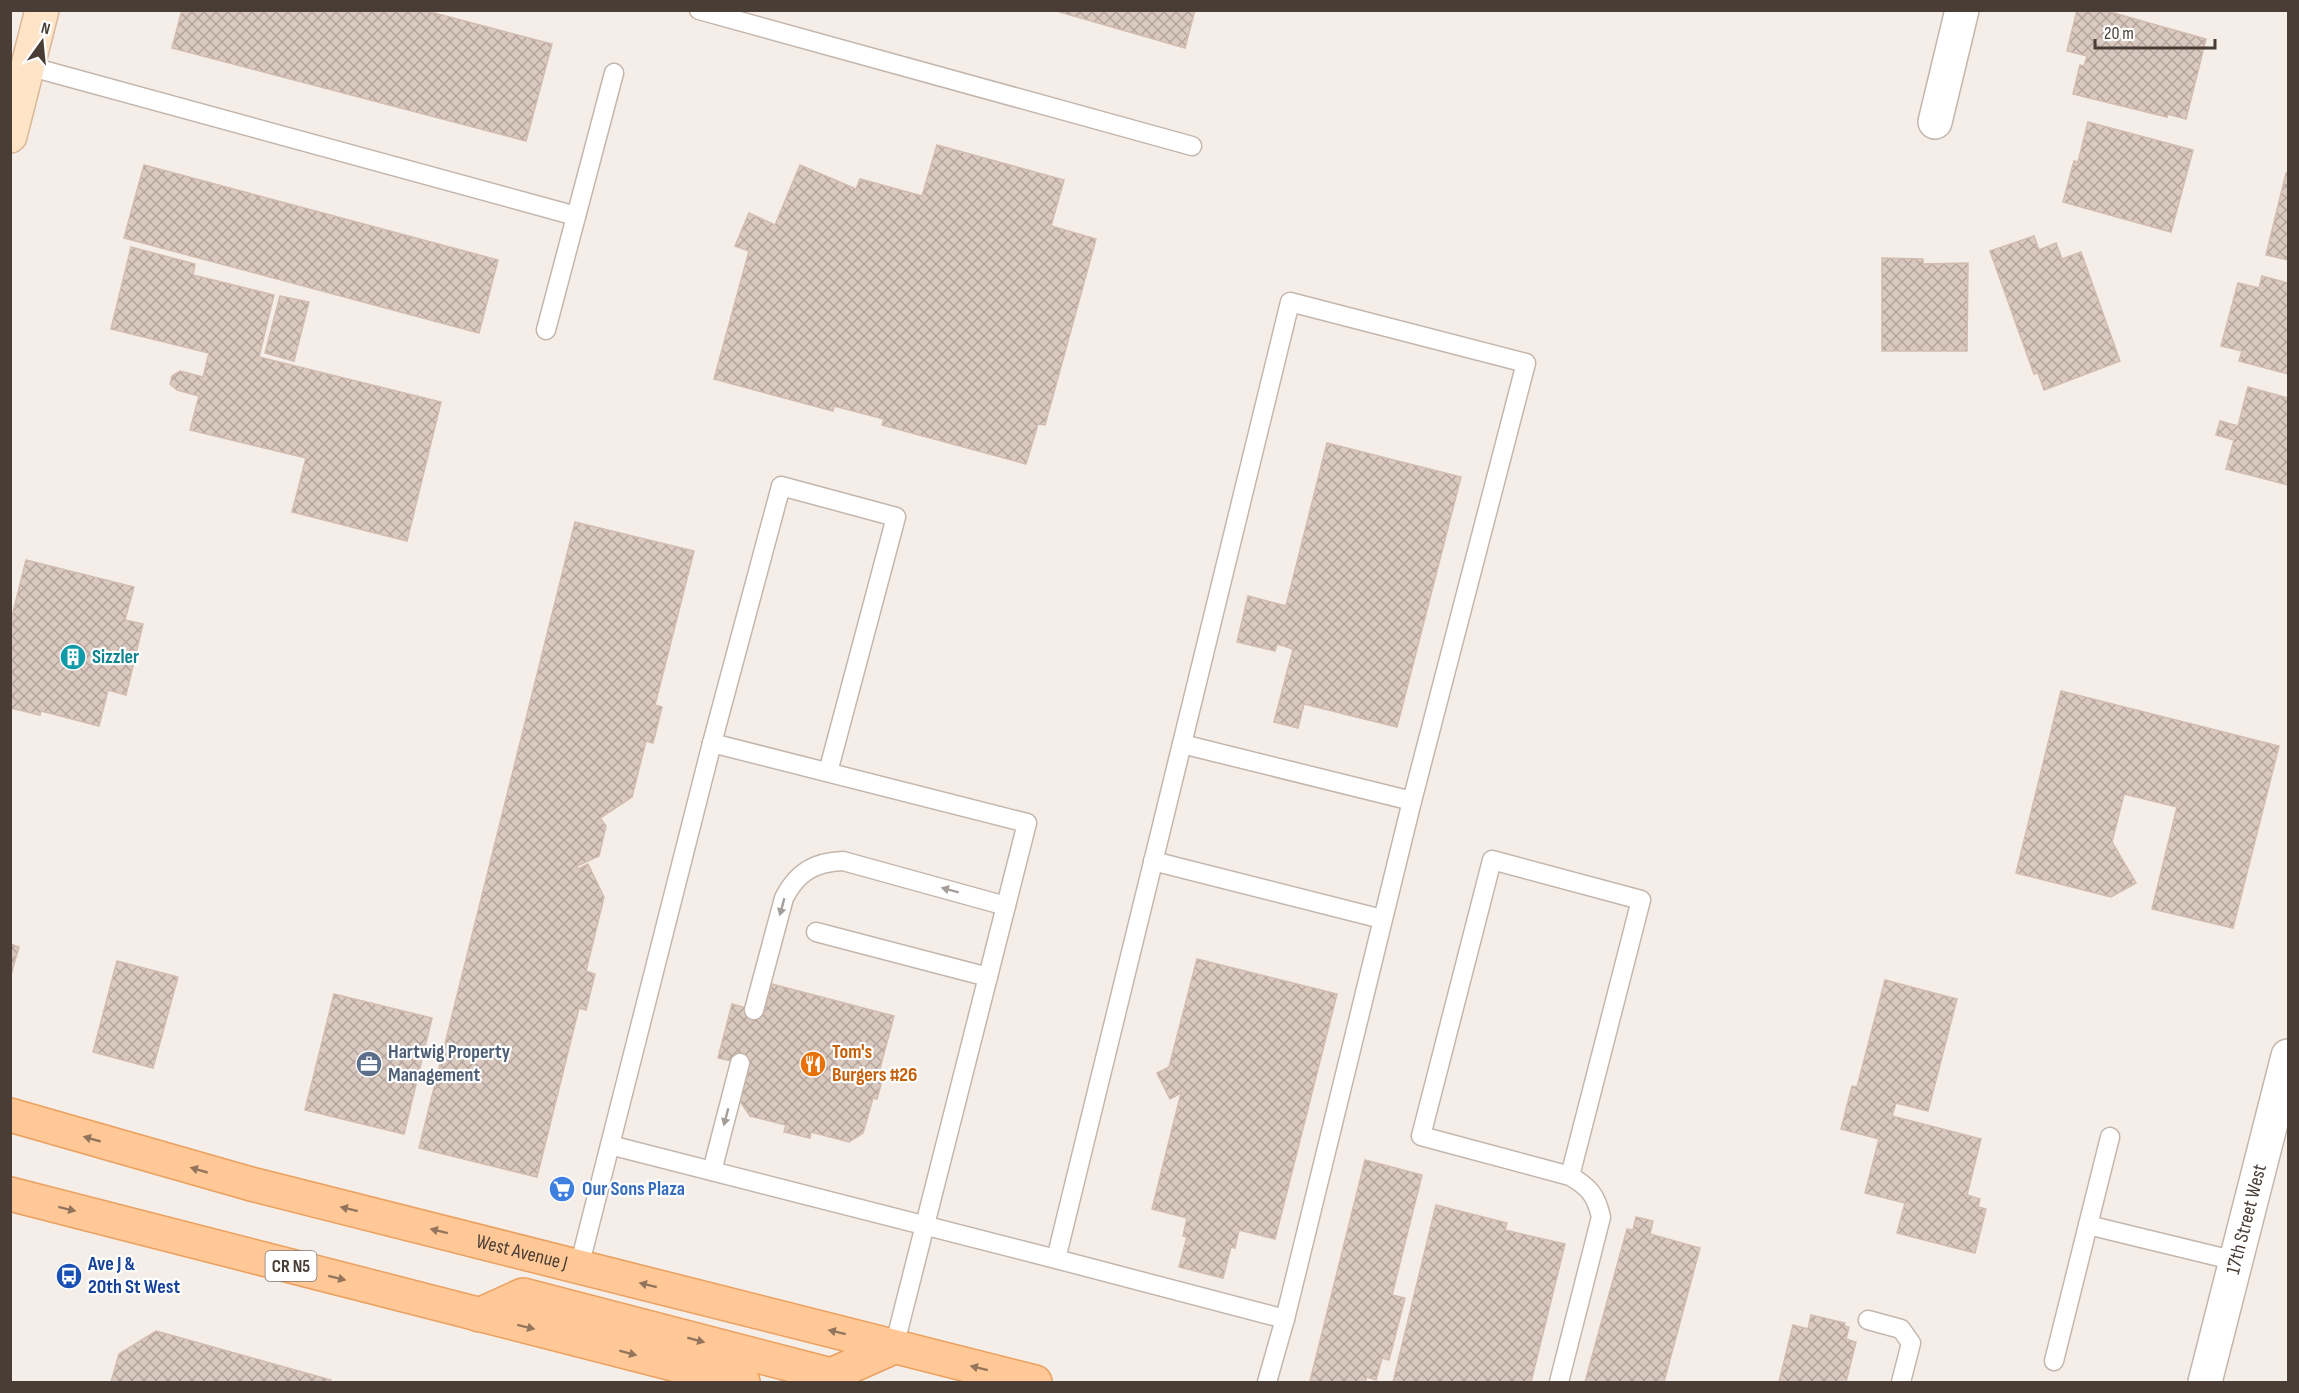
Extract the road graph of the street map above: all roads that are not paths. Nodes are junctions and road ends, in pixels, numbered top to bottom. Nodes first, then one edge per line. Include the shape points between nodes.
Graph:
1 (42, 10) edge
2 (699, 10) edge
3 (1962, 10) edge
4 (28, 66) junction
5 (614, 73) dead end
6 (1935, 122) dead end
7 (10, 136) edge
8 (1192, 146) dead end
9 (576, 216) junction
10 (546, 330) dead end
11 (712, 743) junction
12 (1182, 744) junction
13 (828, 772) junction
14 (1412, 801) junction
15 (1153, 861) junction
16 (1006, 906) junction
17 (1382, 919) junction
18 (816, 932) dead end
19 (988, 977) junction
20 (754, 1010) dead end
21 (2289, 1056) edge
22 (740, 1063) dead end
23 (10, 1115) edge
24 (2110, 1137) dead end
25 (610, 1145) junction
26 (712, 1171) junction
27 (1570, 1176) junction
28 (10, 1194) edge
29 (2088, 1225) junction
30 (924, 1226) junction
31 (1056, 1259) junction
32 (2236, 1261) junction
33 (579, 1267) junction
34 (479, 1315) junction
35 (1285, 1319) junction
36 (1868, 1320) dead end
37 (894, 1347) junction
38 (2054, 1361) dead end
39 (743, 1383) edge
40 (1035, 1383) edge
41 (1267, 1383) edge
42 (1559, 1383) edge
43 (1901, 1383) edge
44 (2205, 1383) edge

1 - 4 main road
2 - 8 lane
3 - 6 street
4 - 7 main road
4 - 9 lane
5 - 9 lane
9 - 10 lane
11 - 13 lane
11 - 13 lane via 781,486 896,517
11 - 25 lane
12 - 14 lane
12 - 14 lane via 1290,302 1526,363
12 - 15 lane
13 - 16 lane via 1027,823
14 - 17 lane
15 - 17 lane
15 - 31 lane
16 - 19 lane
16 -> 20 lane via 843,861 825,862 804,870 784,898
17 - 35 lane
18 - 19 lane
19 - 30 lane
21 - 32 street, 17th Street West
22 -> 26 lane
33 -> 23 main road, West Avenue J via 251,1184
24 - 29 lane
25 - 26 lane
25 - 33 lane
26 - 30 lane
27 - 27 lane via 1420,1136 1492,860 1641,900
27 - 42 lane via 1589,1188 1597,1199 1601,1217
28 -> 34 main road, CR N5
29 - 32 lane
29 - 38 lane
30 - 31 lane
30 - 37 lane
31 - 35 lane
32 - 44 street, 17th Street West
37 -> 33 main road, West Avenue J
34 -> 37 main road via 524,1295 831,1375
34 -> 39 main road, CR N5
35 - 41 lane
36 - 43 lane via 1901,1329 1911,1343
40 -> 37 main road, West Avenue J

